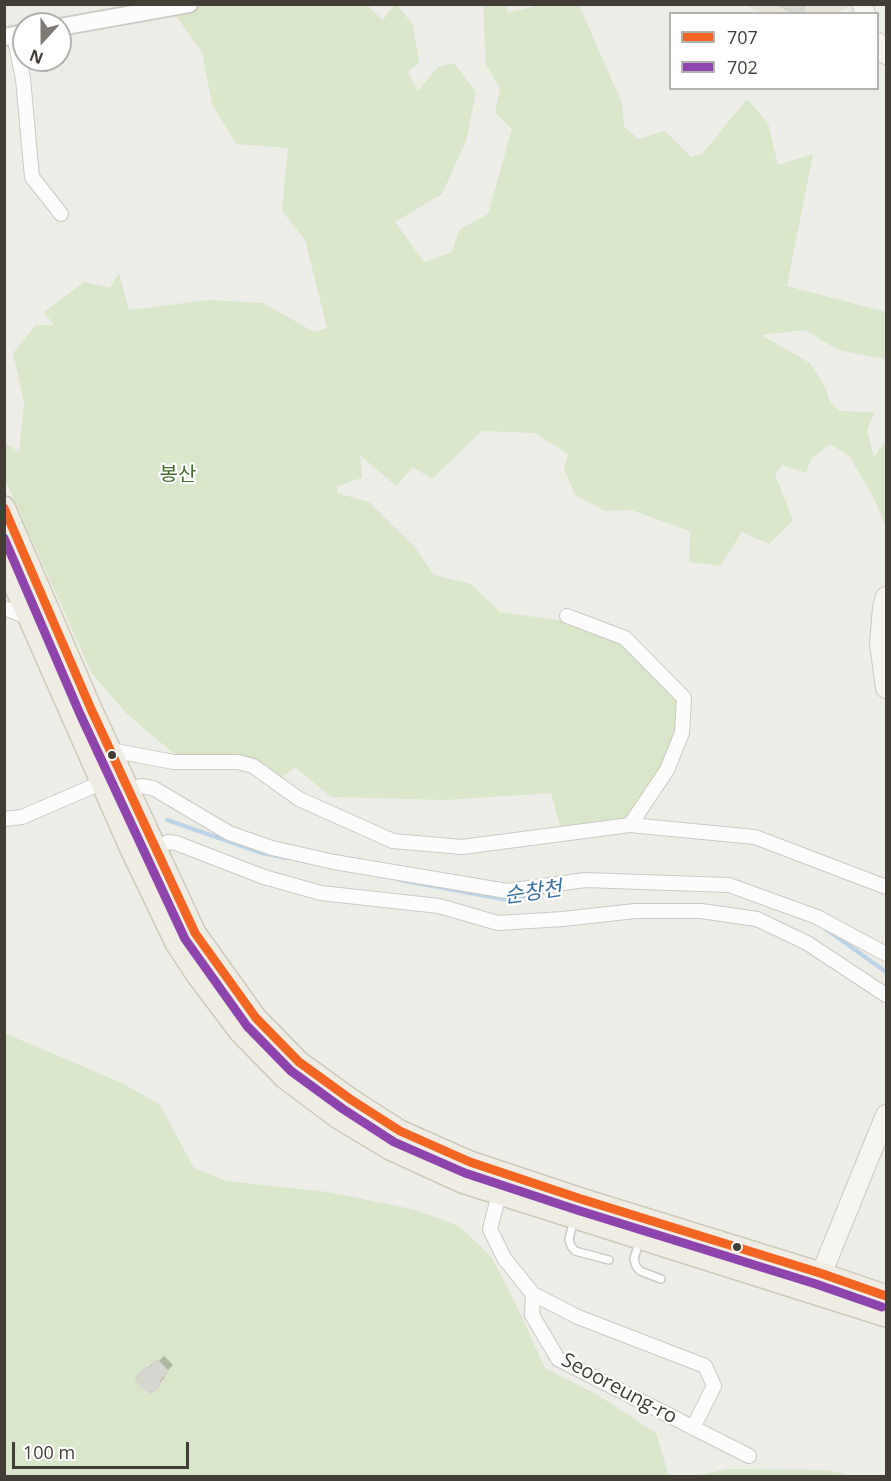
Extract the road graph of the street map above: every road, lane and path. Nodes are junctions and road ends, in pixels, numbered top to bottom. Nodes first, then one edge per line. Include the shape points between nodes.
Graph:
1 (189, 4) edge
2 (72, 25) edge
3 (22, 72) edge
4 (61, 214) dead end
5 (4, 507) edge
6 (4, 561) edge
7 (886, 597) edge
8 (4, 608) edge
9 (567, 616) dead end
10 (28, 617) junction
11 (54, 626) junction
12 (886, 688) edge
13 (110, 750) junction
14 (103, 782) junction
15 (128, 791) junction
16 (4, 819) edge
17 (630, 825) junction
18 (156, 848) junction
19 (886, 887) edge
20 (886, 954) edge
21 (886, 995) edge
22 (886, 1115) edge
23 (499, 1194) junction
24 (574, 1219) junction
25 (640, 1238) junction
26 (609, 1260) dead end
27 (820, 1273) junction
28 (661, 1279) dead end
29 (533, 1294) junction
30 (814, 1294) junction
31 (886, 1296) edge
32 (886, 1316) edge
33 (693, 1428) junction
34 (749, 1456) dead end

1 - 2 street
3 - 4 street via 32,177
5 - 11 main road
6 - 10 main road
7 - 12 main road via 880,644
8 - 10 street
9 - 17 street via 625,638 684,698 682,733 667,770
10 - 11 street
10 - 14 main road
11 - 13 main road
13 - 15 main road
13 - 17 street via 174,762 238,762 253,766 299,799 393,842 462,847
14 - 16 street via 22,817
14 - 23 main road via 176,943 240,1032 285,1078 359,1131 429,1168
15 - 18 main road
15 - 20 street via 147,786 229,833 272,848 507,891 585,880 729,885 817,917
17 - 19 street via 755,837
18 - 21 street via 176,843 264,878 321,893 439,906 498,923 635,911 701,911 757,919 807,943
18 - 27 main road via 195,933 256,1018 299,1062 370,1113 470,1162
22 - 27 main road
23 - 24 main road
23 - 29 street via 490,1229 504,1258
24 - 25 main road
24 - 26 lane via 569,1239 575,1251
25 - 28 lane via 636,1266
25 - 30 main road
27 - 30 main road
27 - 31 main road
29 - 33 street, Seooreung-ro via 532,1315 558,1359
29 - 33 street via 578,1317 705,1366 714,1386
30 - 32 main road
33 - 34 street, Seooreung-ro

